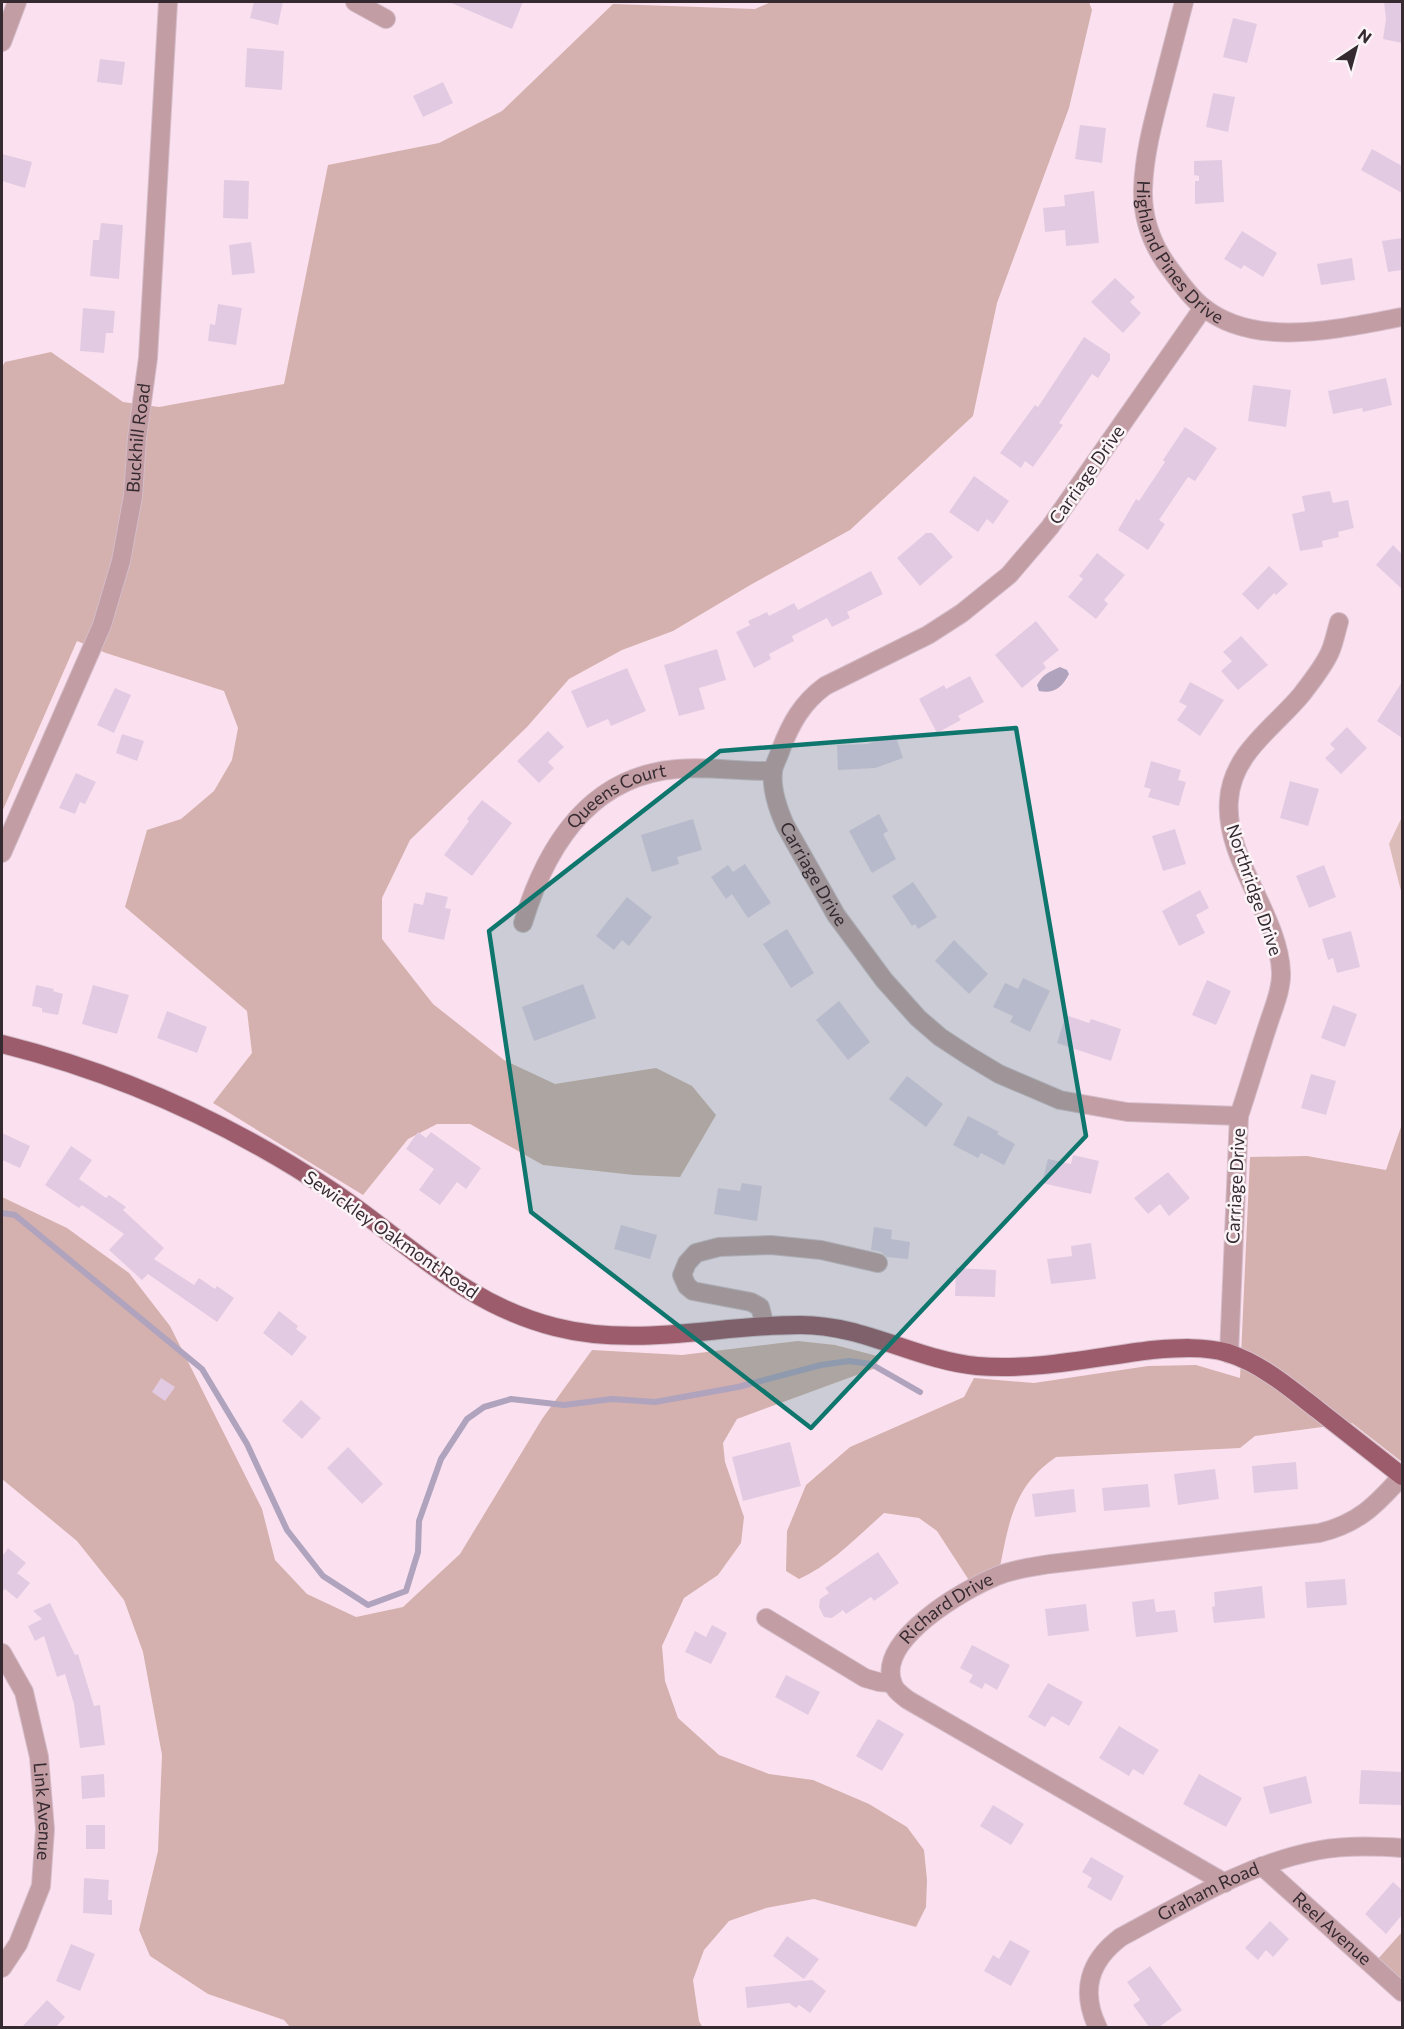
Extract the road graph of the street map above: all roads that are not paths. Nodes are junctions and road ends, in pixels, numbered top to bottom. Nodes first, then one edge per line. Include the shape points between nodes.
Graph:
1 (17, 2) edge
2 (168, 2) edge
3 (355, 2) edge
4 (1184, 2) edge
5 (386, 19) dead end
6 (2, 42) edge
7 (1203, 308) junction
8 (1402, 316) edge
9 (1339, 622) dead end
10 (773, 771) junction
11 (2, 853) edge
12 (523, 923) dead end
13 (2, 1044) edge
14 (1239, 1116) junction
15 (878, 1263) dead end
16 (765, 1326) junction
17 (1229, 1354) junction
18 (1402, 1476) edge
19 (766, 1618) dead end
20 (2, 1653) edge
21 (892, 1683) junction
22 (1402, 1848) edge
23 (1262, 1866) junction
24 (1225, 1883) junction
25 (2, 1968) edge
26 (1402, 1992) edge
27 (1098, 2028) edge

1 - 6 street
2 - 11 street, Buckhill Road via 149,348 125,541 102,625
3 - 5 street
4 - 7 street, Highland Pines Drive via 1149,140 1144,218 1164,262
7 - 8 street, Highland Pines Drive via 1230,322 1281,333 1340,329
7 - 10 street, Carriage Drive via 1050,527 1009,575 927,635 812,695 792,723
9 - 14 street, Northridge Drive via 1329,655 1302,694 1244,757 1228,798 1234,844 1278,951 1281,974
10 - 12 street, Queens Court via 675,769 649,773 600,796 567,830 552,853
10 - 14 street, Carriage Drive via 778,809 814,880 900,1000 940,1037 999,1074 1060,1100 1127,1112
13 - 16 main road, Sewickley Oakmont Road via 97,1072 203,1116 311,1177 467,1291 511,1314 580,1333 627,1337
14 - 17 street, Carriage Drive
15 - 16 street via 821,1250 771,1245 719,1247 696,1253 682,1275 687,1286 693,1291 751,1302 760,1307
16 - 17 main road, Sewickley Oakmont Road via 848,1330 937,1358 981,1366 1038,1366 1177,1348
17 - 18 main road, Sewickley Oakmont Road via 1278,1380
18 - 21 street, Richard Drive via 1365,1514 1336,1529 1027,1567 985,1581 913,1628 892,1660
19 - 21 street via 865,1678
20 - 25 street, Link Avenue via 24,1692 39,1757 45,1829 40,1886 18,1944
21 - 24 street via 908,1700
22 - 23 street, Graham Road via 1321,1850
23 - 24 street, Graham Road
23 - 26 street, Reel Avenue
24 - 27 street, Graham Road via 1121,1936 1104,1952 1089,1983 1089,2006

